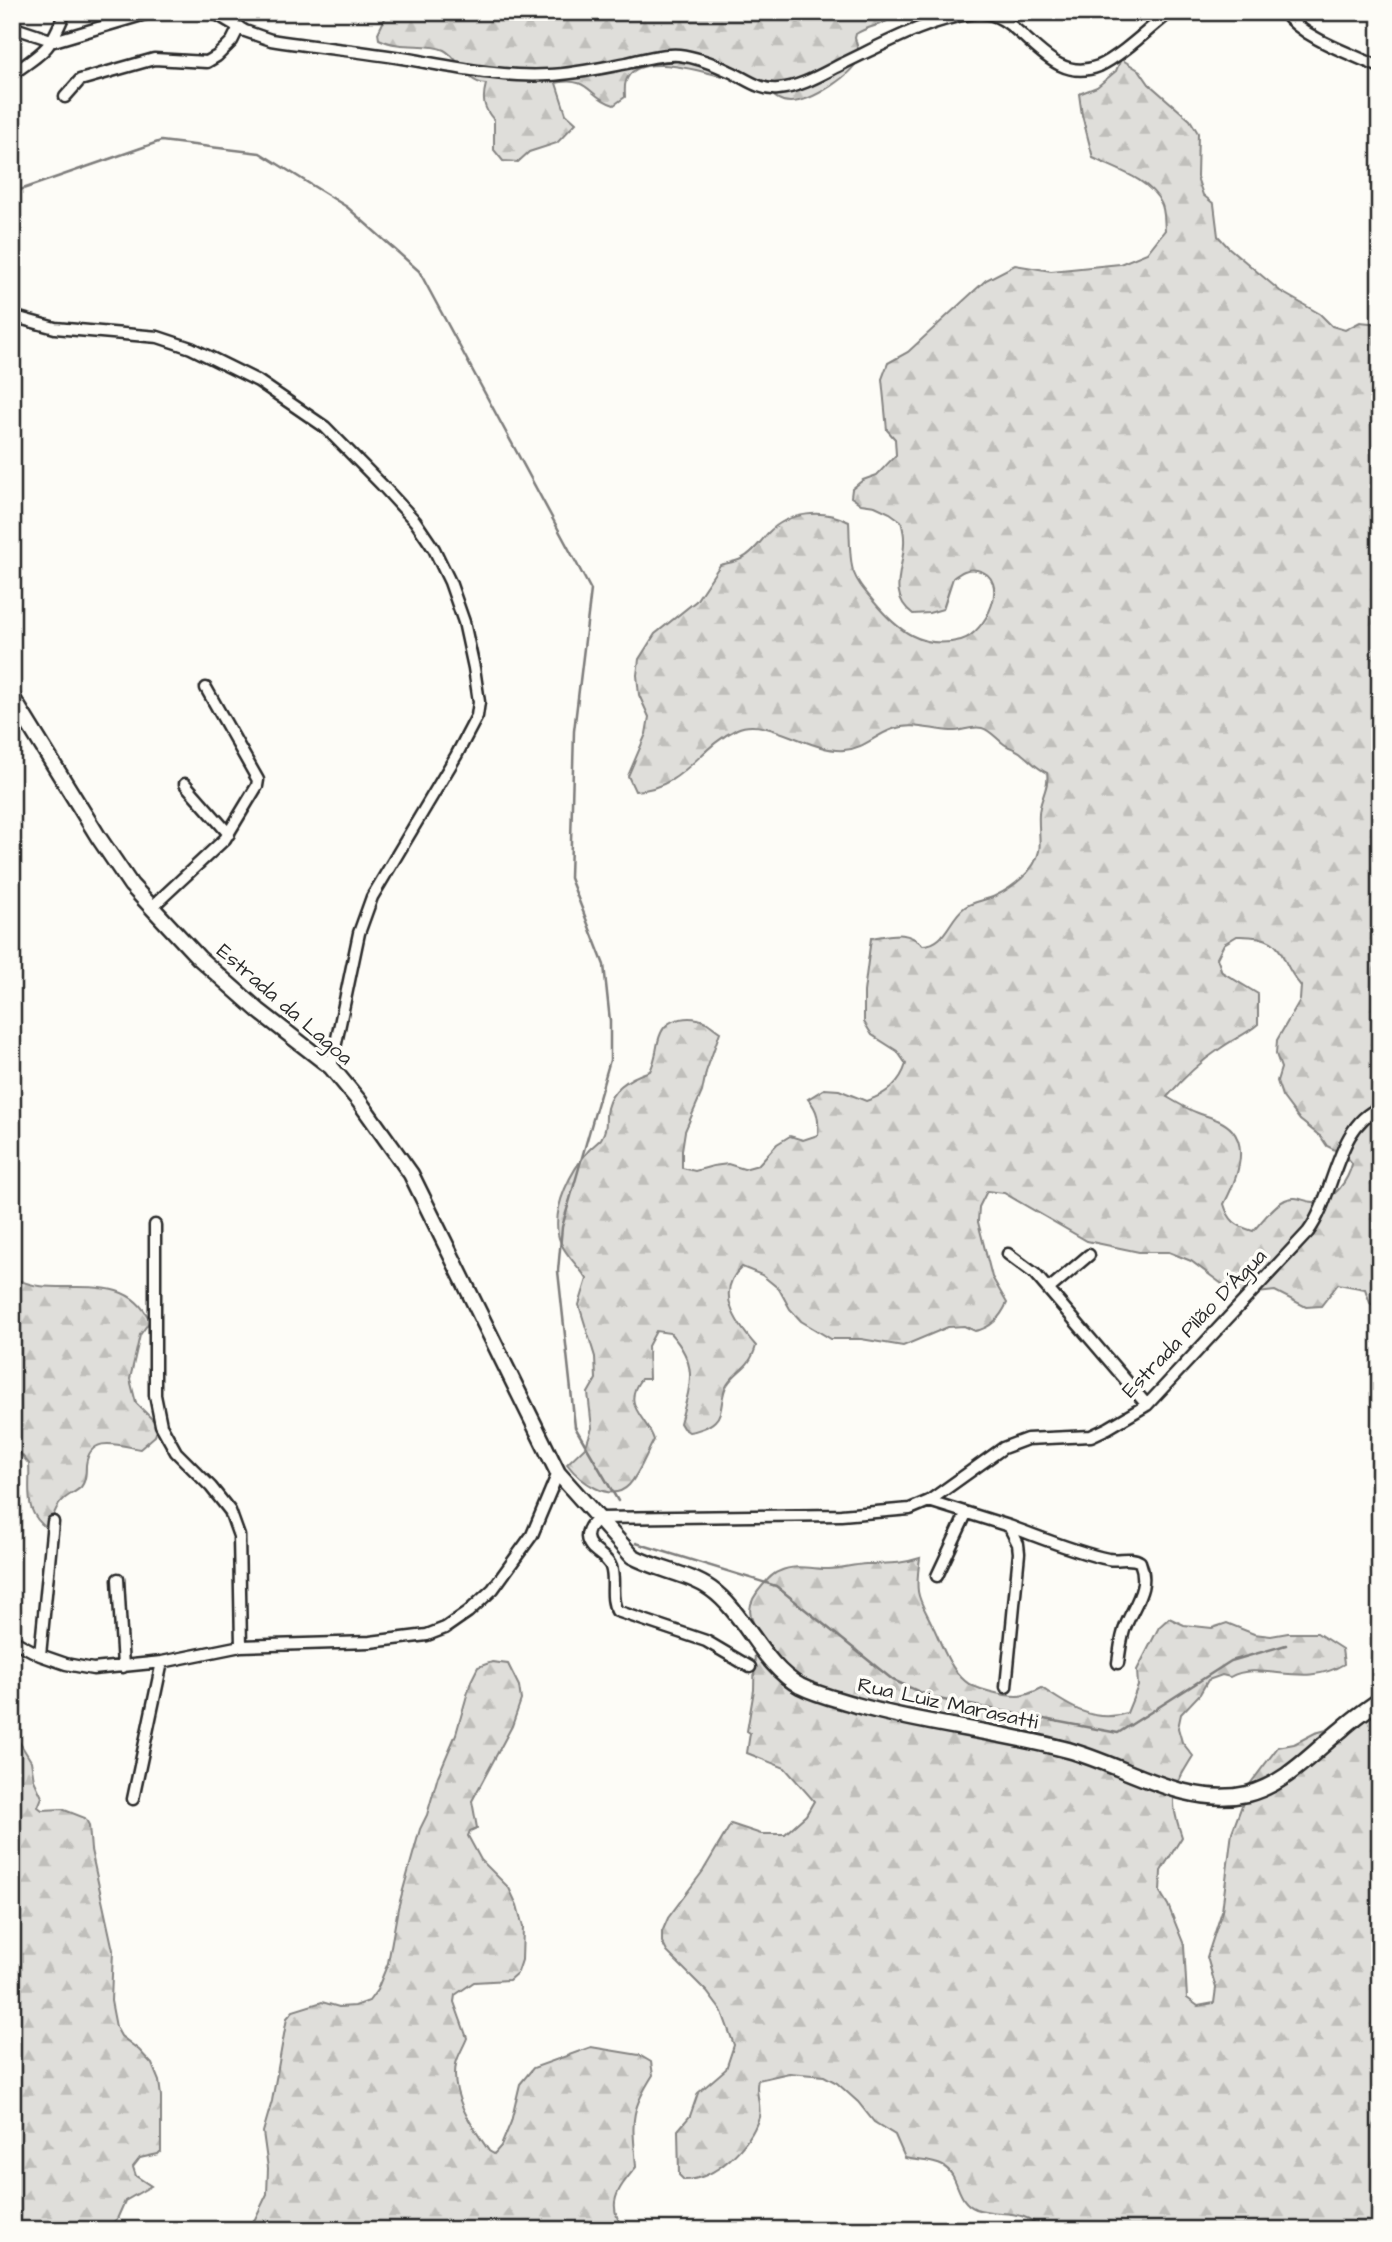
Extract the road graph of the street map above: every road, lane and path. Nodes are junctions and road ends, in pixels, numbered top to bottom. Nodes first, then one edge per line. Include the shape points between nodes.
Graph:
1 (65, 12) edge
2 (152, 12) edge
3 (214, 12) edge
4 (1170, 12) edge
5 (1284, 12) edge
6 (974, 13) edge
7 (12, 27) edge
8 (239, 27) junction
9 (54, 41) junction
10 (1380, 67) edge
11 (12, 74) edge
12 (65, 97) dead end
13 (12, 316) edge
14 (206, 688) dead end
15 (12, 697) edge
16 (185, 784) dead end
17 (229, 834) junction
18 (151, 908) junction
19 (331, 1067) junction
20 (1380, 1108) edge
21 (155, 1225) dead end
22 (1008, 1254) dead end
23 (1089, 1255) dead end
24 (1049, 1289) junction
25 (1147, 1405) junction
26 (558, 1473) junction
27 (929, 1501) junction
28 (966, 1514) junction
29 (598, 1518) junction
30 (53, 1522) dead end
31 (1009, 1526) junction
32 (937, 1576) dead end
33 (118, 1580) dead end
34 (12, 1640) edge
35 (241, 1646) junction
36 (40, 1655) junction
37 (162, 1662) junction
38 (1118, 1663) dead end
39 (123, 1667) junction
40 (750, 1667) dead end
41 (1006, 1687) dead end
42 (1380, 1699) edge
43 (133, 1799) dead end

1 - 9 street
2 - 9 street
3 - 8 street
4 - 6 street via 1098,66 1077,70 1040,53 997,15
5 - 10 street via 1307,33
6 - 8 street via 933,23 807,81 777,89 752,83 715,64 677,55 547,76 271,40
7 - 9 street
8 - 12 street via 232,41 206,61 155,59 80,80
9 - 11 street
13 - 19 street via 55,328 158,337 258,381 325,427 382,485 434,549 450,582 474,668 477,716 372,897 359,933
14 - 17 street via 258,780
15 - 18 street, Estrada da Lagoa via 99,838
16 - 17 street
17 - 18 street
18 - 19 street, Estrada da Lagoa via 229,985
19 - 26 street, Estrada da Lagoa via 411,1174
20 - 25 street, Estrada Pilão D'Água via 1359,1123 1346,1143 1314,1224
21 - 35 street via 155,1395 161,1426 176,1452 230,1511 239,1536
22 - 24 street
23 - 24 street
24 - 25 street
25 - 27 street, Estrada Pilão D'Água via 1091,1436 1027,1439 1003,1448
26 - 29 street, Rua Luiz Marasatti
26 - 35 street via 532,1535 493,1589 445,1628 405,1640
27 - 28 street
27 - 29 street, Estrada Pilão D'Água via 910,1509 841,1515
28 - 31 street
28 - 32 street
29 - 40 street via 587,1535 589,1544 610,1563 617,1611 706,1641
29 - 42 street, Rua Luiz Marasatti via 632,1556 719,1596 785,1676 814,1692 887,1714 1069,1750 1188,1792 1230,1797 1271,1786
30 - 36 street
31 - 38 street via 1097,1556 1140,1562 1144,1584 1126,1625
31 - 41 street via 1019,1553
33 - 39 street
34 - 36 street
35 - 37 street
36 - 39 street via 93,1669
37 - 39 street
37 - 43 street

